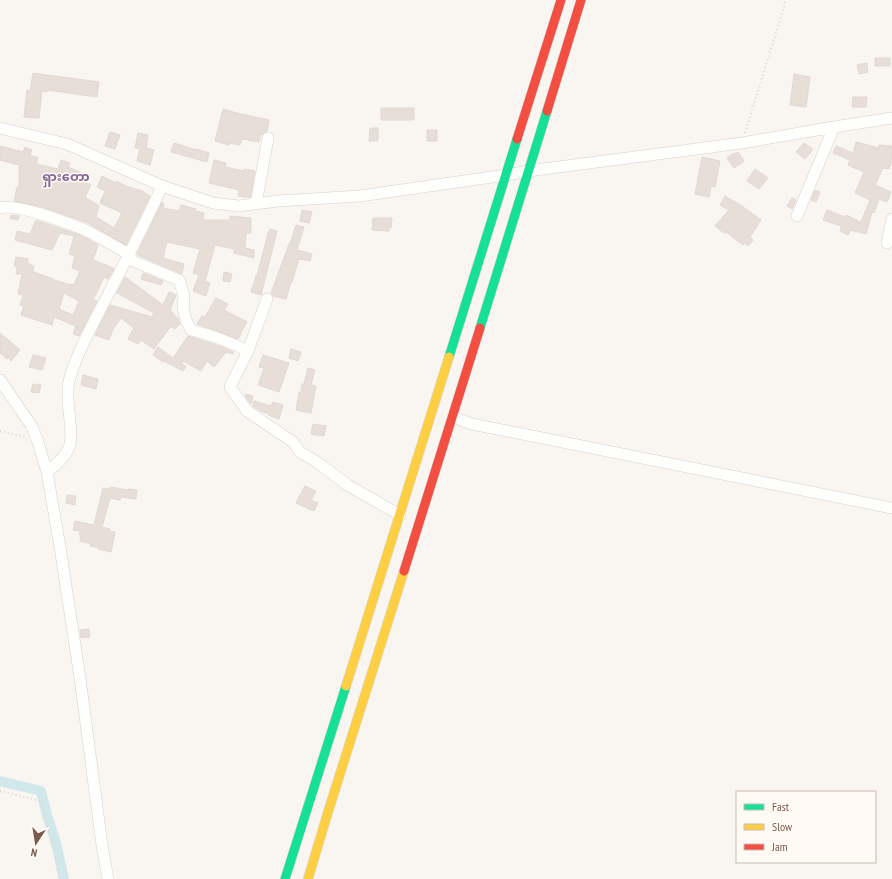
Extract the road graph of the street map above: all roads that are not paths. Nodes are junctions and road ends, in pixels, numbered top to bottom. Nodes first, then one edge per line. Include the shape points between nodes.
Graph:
1 (561, 0) edge
2 (581, 0) edge
3 (892, 118) edge
4 (834, 127) junction
5 (0, 128) edge
6 (268, 138) dead end
7 (528, 171) junction
8 (506, 175) junction
9 (162, 186) junction
10 (256, 204) junction
11 (0, 208) edge
12 (797, 216) dead end
13 (892, 219) edge
14 (887, 243) dead end
15 (129, 254) junction
16 (267, 299) dead end
17 (248, 351) junction
18 (457, 368) junction
19 (0, 380) edge
20 (453, 417) junction
21 (47, 472) junction
22 (892, 508) edge
23 (400, 515) junction
24 (108, 879) edge
25 (286, 879) edge
26 (308, 879) edge

1 - 8 main road
2 - 7 main road
3 - 4 street
4 - 7 street via 742,143
4 - 12 street
5 - 9 street via 66,144
6 - 10 street
7 - 8 street
7 - 18 main road
8 - 10 street via 360,196
8 - 18 main road
9 - 10 street via 213,203 239,206
9 - 15 street
11 - 15 street via 5,206 24,209 47,216 84,230
13 - 14 street
15 - 17 street via 133,261 179,280 184,296 183,308 191,330 235,344
15 - 21 street via 82,348 69,382 70,445 58,463
16 - 17 street
17 - 23 street via 230,387 248,411 292,442 300,452 350,486
18 - 20 main road
18 - 23 main road
19 - 21 street via 31,425
20 - 22 street via 508,432
20 - 26 main road
21 - 24 street via 80,678
23 - 25 main road

